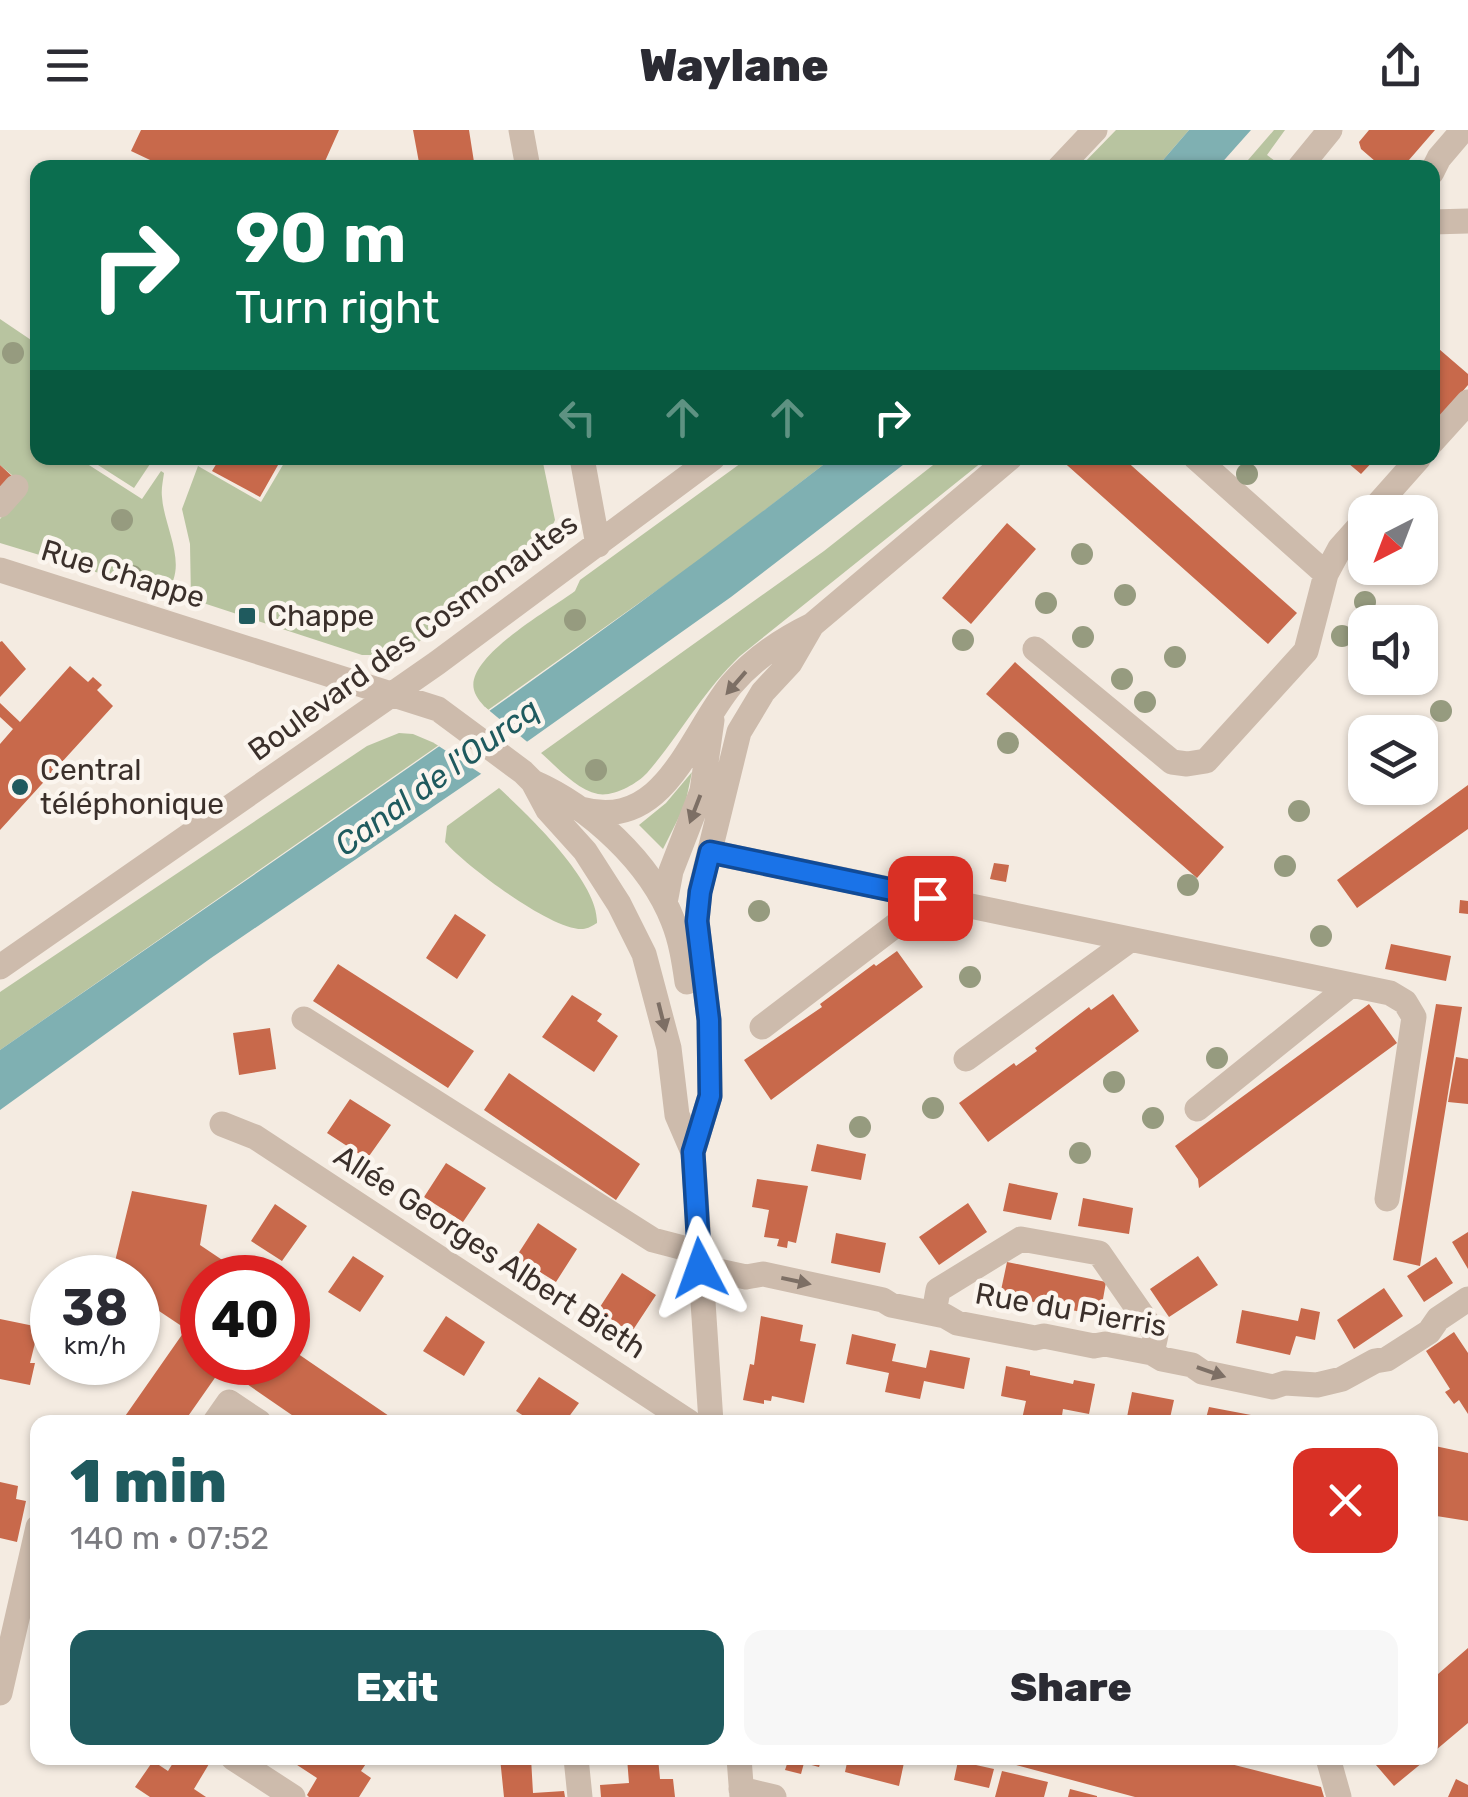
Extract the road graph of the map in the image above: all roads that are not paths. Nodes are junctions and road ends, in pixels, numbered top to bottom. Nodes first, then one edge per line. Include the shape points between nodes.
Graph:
1 (521, 130) edge
2 (1095, 130) edge
3 (1330, 130) edge
4 (1463, 130) edge
5 (527, 160) edge
6 (1067, 160) edge
7 (1306, 160) edge
8 (1438, 160) edge
9 (1440, 222) edge
10 (1468, 222) edge
11 (1468, 402) edge
12 (1440, 433) edge
13 (583, 465) edge
14 (703, 465) edge
15 (1002, 465) edge
16 (1204, 465) edge
17 (1413, 465) edge
18 (1386, 495) edge
19 (1348, 539) edge
20 (598, 545) junction
21 (0, 570) edge
22 (1326, 574) junction
23 (812, 625) junction
24 (1036, 649) dead end
25 (395, 693) junction
26 (712, 714) junction
27 (528, 777) junction
28 (581, 809) junction
29 (585, 850) junction
30 (710, 852) junction
31 (700, 892) junction
32 (930, 898) junction
33 (665, 904) junction
34 (630, 925) junction
35 (1130, 940) junction
36 (0, 967) edge
37 (1352, 985) junction
38 (304, 1019) dead end
39 (762, 1027) dead end
40 (966, 1059) dead end
41 (1197, 1109) dead end
42 (705, 1117) junction
43 (222, 1124) dead end
44 (693, 1152) junction
45 (1386, 1199) dead end
46 (699, 1260) junction
47 (1468, 1300) edge
48 (934, 1313) junction
49 (1152, 1353) junction
50 (220, 1415) edge
51 (248, 1415) edge
52 (678, 1415) edge
53 (710, 1415) edge
54 (30, 1562) edge
55 (0, 1693) edge
56 (244, 1765) edge
57 (577, 1765) edge
58 (740, 1765) edge
59 (1330, 1765) edge
60 (742, 1793) edge
61 (293, 1797) edge
62 (580, 1797) edge
63 (774, 1797) edge
64 (1340, 1797) edge

1 - 5 street
2 - 6 street
3 - 7 street
4 - 8 street
9 - 10 street
11 - 12 street
13 - 20 street
14 - 20 street, Boulevard des Cosmonautes
15 - 23 street
16 - 22 street
17 - 18 street
19 - 22 street
20 - 25 street, Boulevard des Cosmonautes
21 - 25 street, Rue Chappe
22 - 24 street via 1306,651 1206,760 1172,762
23 -> 26 street via 774,644 730,686
23 - 30 street via 739,732
25 - 27 street, Rue Chappe via 438,708
25 - 36 street, Boulevard des Cosmonautes
26 - 28 street via 651,796 622,812
26 -> 33 street via 702,792
27 - 28 street
27 - 29 street
28 - 33 street via 652,881
29 - 33 street via 610,864 637,902
29 - 34 street
30 - 31 street
30 - 32 street
31 - 33 street
31 - 42 street via 697,921 709,1020
32 - 35 street
32 - 39 street
33 - 34 street
33 - 42 street via 682,948
34 -> 44 street via 657,1000 677,1115
35 - 37 street
35 - 40 street
37 - 41 street
37 - 45 street via 1390,993 1414,1017
38 - 46 street, Rue du Pierris via 653,1240
42 - 44 street
43 - 52 street, Allée Georges Albert Bieth via 255,1137
44 - 46 street
46 -> 48 street, Rue du Pierris via 746,1277 762,1274
46 - 53 street
49 -> 47 street, Rue du Pierris via 1273,1387 1317,1385 1387,1359
48 - 49 street, Rue du Pierris via 1035,1338
48 - 49 street via 938,1290 1021,1239 1099,1254 1156,1335
50 - 51 street via 229,1402
54 - 55 street
56 - 61 street
57 - 62 street
58 - 60 street
59 - 64 street
60 - 63 street

